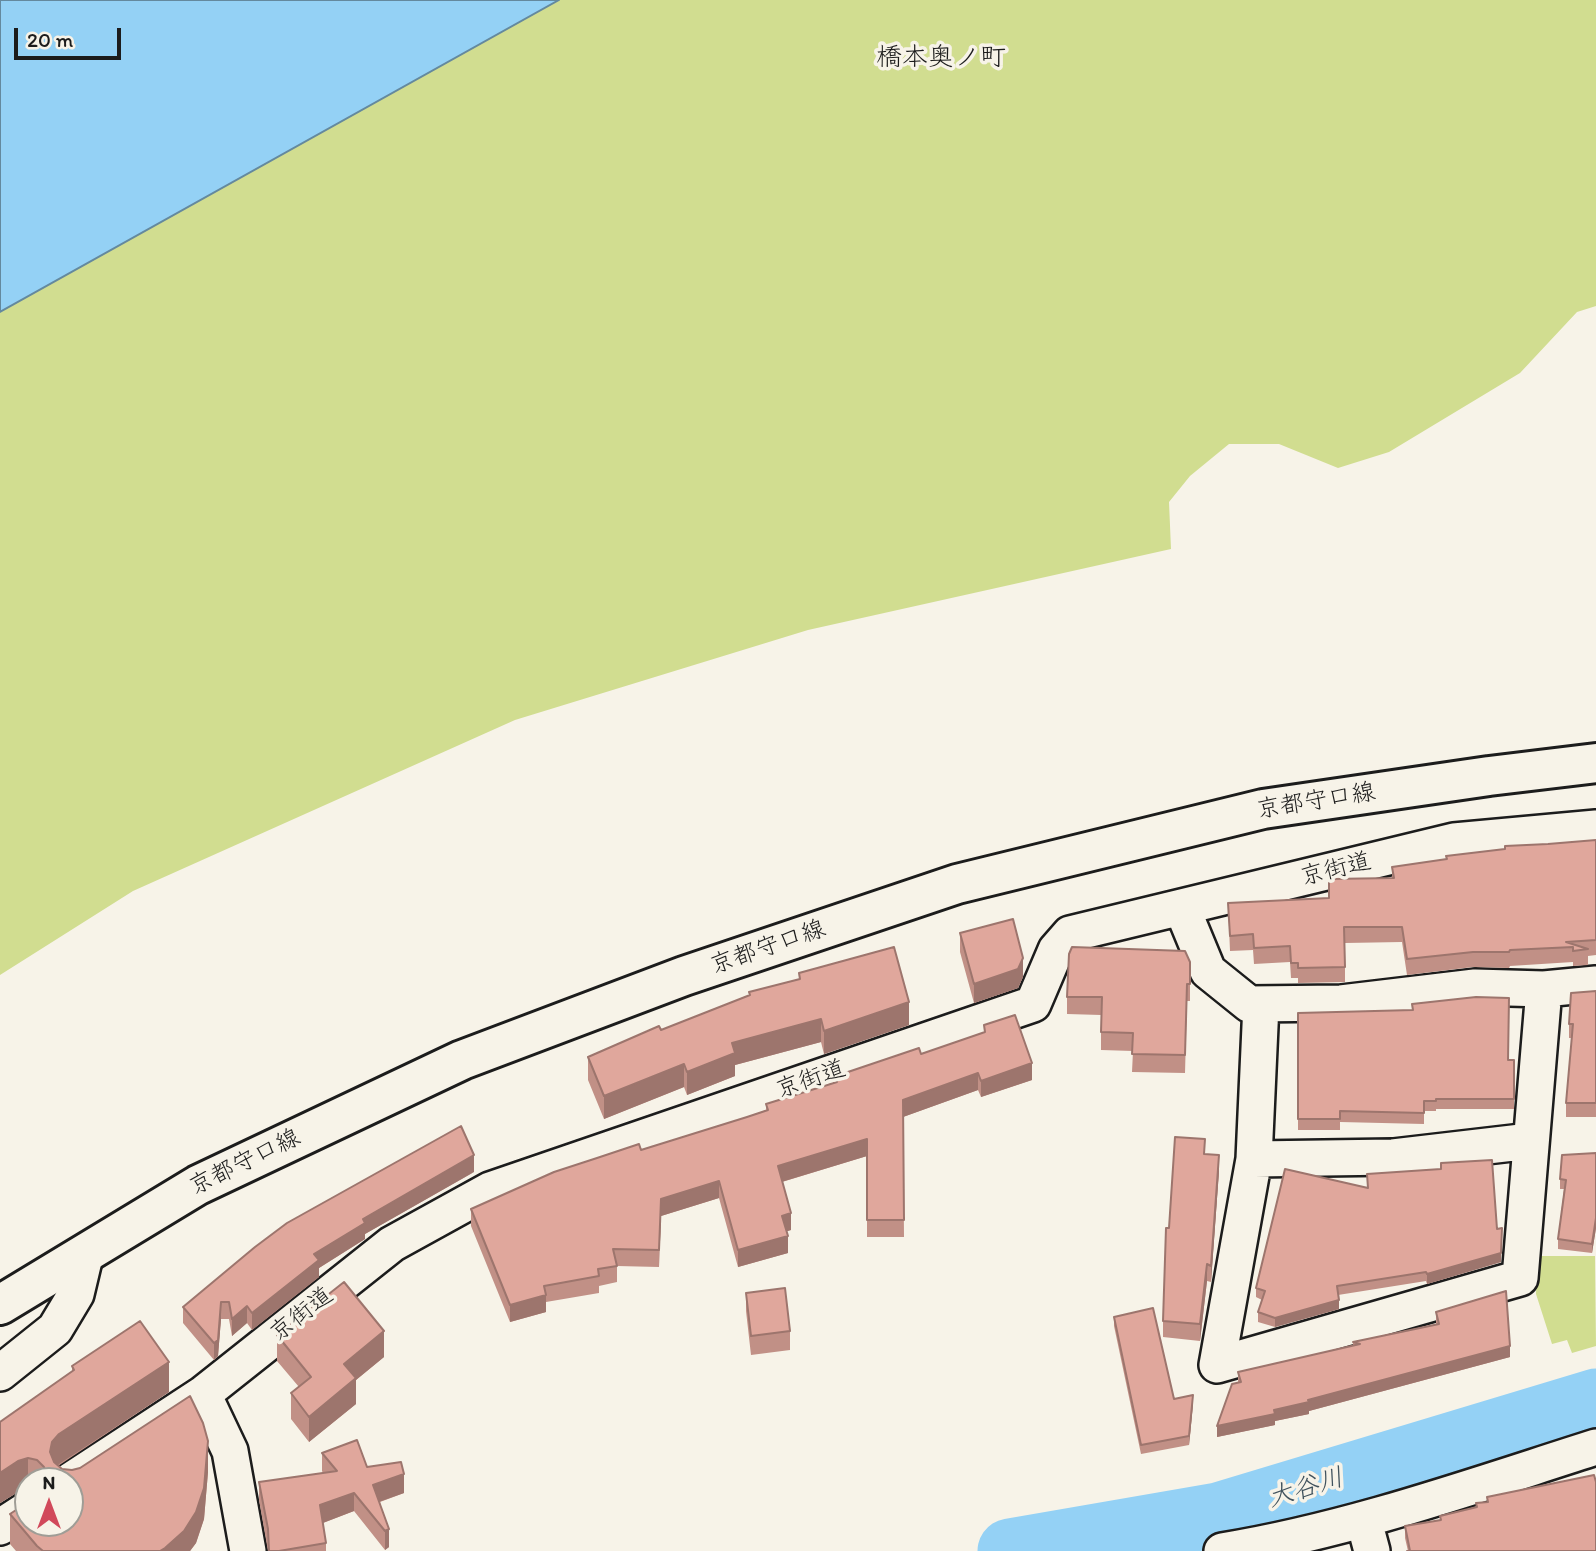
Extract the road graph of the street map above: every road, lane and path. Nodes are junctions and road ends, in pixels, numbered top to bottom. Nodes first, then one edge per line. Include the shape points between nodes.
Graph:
1 (1596, 763) edge
2 (1596, 828) edge
3 (1182, 908) junction
4 (1596, 984) edge
5 (1544, 989) junction
6 (1261, 1004) junction
7 (1531, 1141) junction
8 (1254, 1158) junction
9 (86, 1252) junction
10 (0, 1305) edge
11 (0, 1373) edge
12 (202, 1394) junction
13 (1594, 1453) edge
14 (84, 1472) edge
15 (1368, 1536) edge
16 (248, 1551) edge
17 (1222, 1551) edge

1 - 9 main road, 京都守口線 via 1263,809 957,884 684,976 462,1060 198,1185
2 - 3 street, 京街道 via 1454,841
3 - 6 street via 1208,971 1249,1004
3 - 12 street, 京街道 via 1070,934 1056,950 1033,1004 490,1190 392,1244
4 - 5 street
5 - 6 street via 1475,987 1341,1003
5 - 7 street
6 - 8 street
7 - 8 street via 1393,1157
7 - 8 street via 1520,1278 1217,1365
9 - 10 main road, 京都守口線
9 - 11 street via 76,1294 55,1329
12 - 14 street, 京街道
12 - 16 street via 230,1451
13 - 15 street
15 - 17 street

